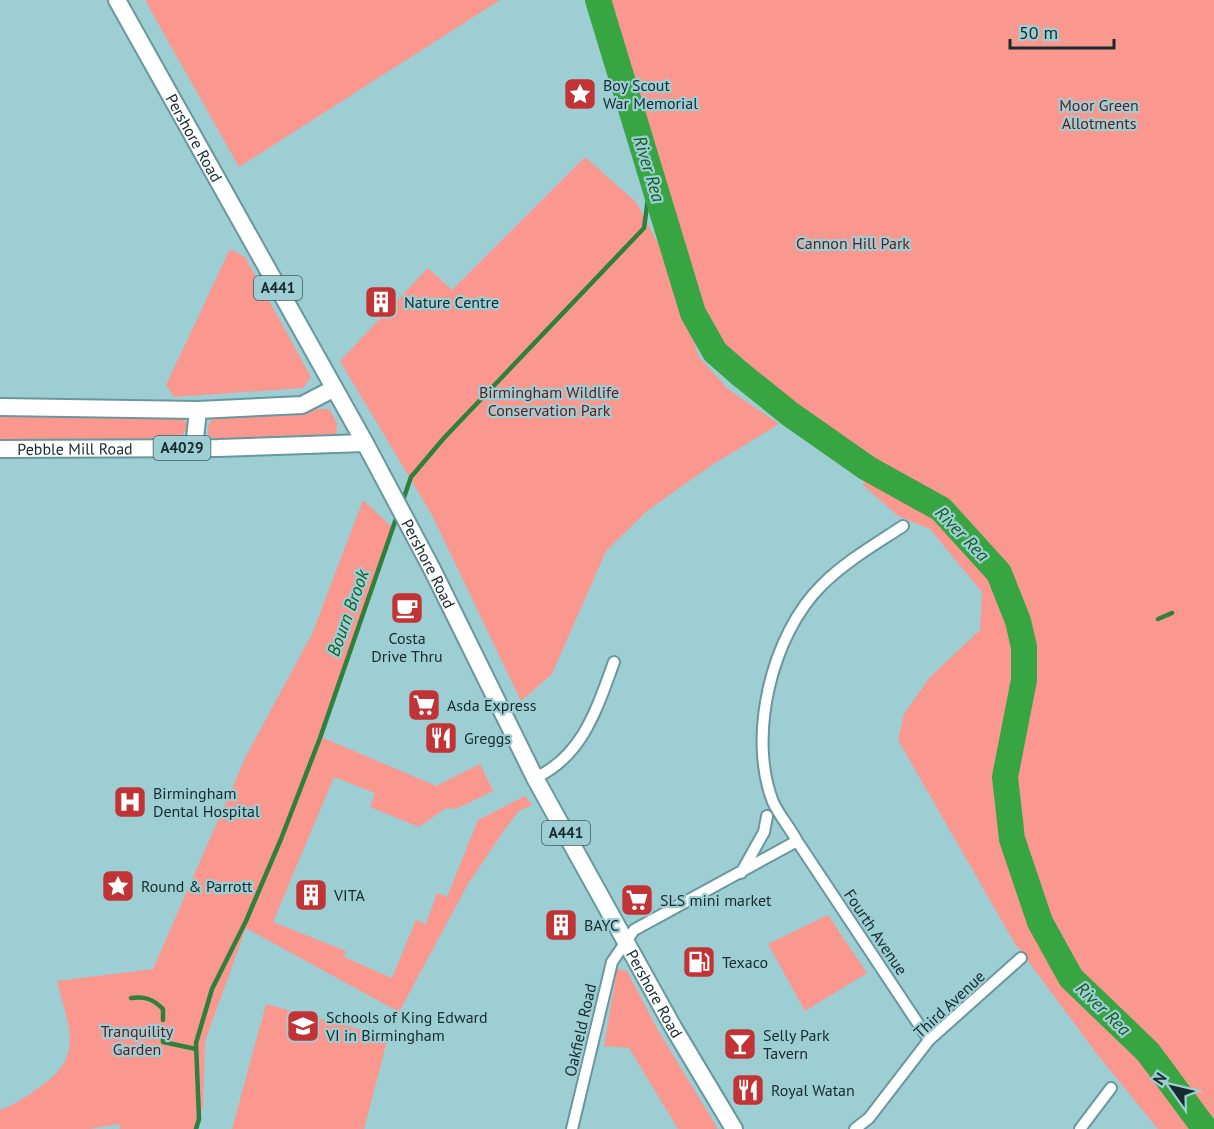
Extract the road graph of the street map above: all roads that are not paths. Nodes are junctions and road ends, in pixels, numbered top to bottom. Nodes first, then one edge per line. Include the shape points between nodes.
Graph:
1 (117, 0) edge
2 (333, 389) junction
3 (0, 407) edge
4 (198, 410) junction
5 (364, 443) junction
6 (194, 448) junction
7 (0, 449) edge
8 (903, 526) dead end
9 (614, 662) dead end
10 (535, 778) junction
11 (767, 816) dead end
12 (797, 841) junction
13 (740, 873) junction
14 (624, 940) junction
15 (1021, 958) dead end
16 (929, 1040) junction
17 (1111, 1088) dead end
18 (572, 1129) edge
19 (734, 1129) edge
20 (855, 1129) edge
21 (1080, 1129) edge

1 - 2 main road, Pershore Road / A441
2 - 4 main road via 302,405
2 - 5 main road, Pershore Road / A441
3 - 4 main road
4 - 6 main road
5 - 6 main road, Pebble Mill Road / A4029
5 - 10 main road, Pershore Road / A441
6 - 7 main road, Pebble Mill Road / A4029
8 - 12 street, Fourth Avenue via 821,585 793,624 775,664 766,699 762,741 773,802
9 - 10 street via 592,723 554,769
10 - 14 main road, Pershore Road / A441
11 - 13 street via 764,832
12 - 13 street
12 - 16 street, Fourth Avenue
13 - 14 street via 633,930
14 - 18 street, Oakfield Road via 612,962
14 - 19 main road, Pershore Road / A441
15 - 16 street, Third Avenue
16 - 20 street, Third Avenue via 869,1118
17 - 21 street

